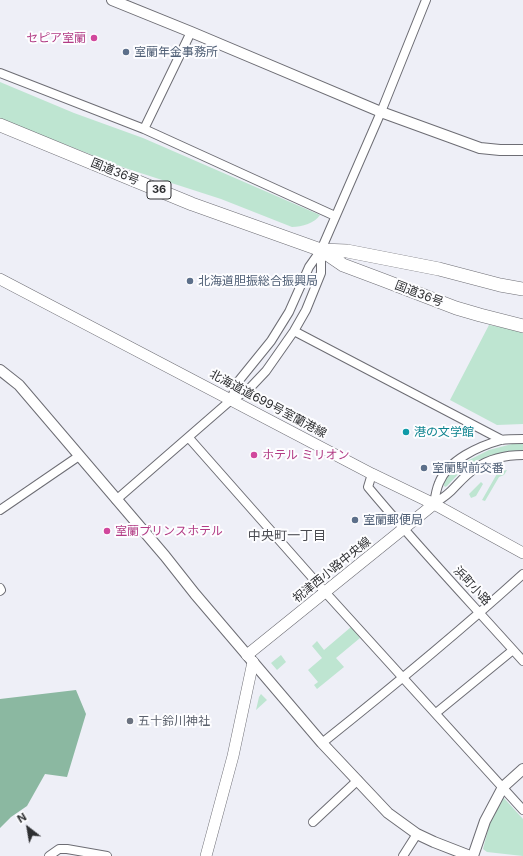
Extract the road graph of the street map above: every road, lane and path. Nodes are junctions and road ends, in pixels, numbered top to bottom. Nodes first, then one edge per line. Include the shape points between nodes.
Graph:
1 (112, 0) edge
2 (426, 0) edge
3 (191, 32) junction
4 (0, 73) edge
5 (381, 112) junction
6 (0, 126) edge
7 (144, 129) junction
8 (523, 150) edge
9 (335, 216) junction
10 (321, 250) junction
11 (0, 279) edge
12 (523, 289) edge
13 (523, 326) edge
14 (294, 331) junction
15 (0, 370) edge
16 (231, 400) junction
17 (189, 438) junction
18 (523, 439) edge
19 (502, 440) junction
20 (523, 454) edge
21 (79, 456) junction
22 (372, 474) junction
23 (116, 500) junction
24 (434, 504) junction
25 (0, 510) edge
26 (402, 528) junction
27 (523, 553) edge
28 (523, 574) edge
29 (325, 592) junction
30 (480, 613) junction
31 (513, 650) junction
32 (250, 659) junction
33 (523, 661) edge
34 (404, 678) junction
35 (436, 713) junction
36 (322, 743) junction
37 (523, 769) edge
38 (358, 780) junction
39 (503, 787) junction
40 (523, 810) edge
41 (312, 822) dead end
42 (417, 834) junction
43 (208, 854) edge
44 (49, 856) edge
45 (107, 856) edge
46 (403, 856) edge
47 (470, 856) edge
48 (473, 856) edge

1 - 3 street
2 - 5 street
3 - 5 street
3 - 7 street
4 - 7 street
5 - 8 street via 480,148
5 - 9 street
6 - 10 highway, 国道36号 / 36 via 192,204
7 - 9 street
9 - 10 street
10 - 12 highway, 国道36号 / 36 via 347,251
10 - 13 highway, 国道36号 / 36 via 343,265 456,308
10 - 14 street via 321,274
10 - 16 street via 309,267 286,317 261,355 237,383
11 - 16 main road, 北海道道699号室蘭港線
14 - 16 street via 266,371 248,390
14 - 19 street
15 - 21 street via 19,385
16 - 17 street
16 - 22 main road, 北海道道699号室蘭港線
17 - 23 street
17 - 29 street
18 - 19 street
19 - 24 street via 474,451 456,462 439,483
20 - 24 street via 484,462
21 - 23 street
21 - 25 street
22 - 24 main road, 北海道道699号室蘭港線
22 - 26 street, 浜町小路 via 368,487
23 - 32 street
24 - 26 main road, 祝津西小路中央線
24 - 27 main road, 北海道道699号室蘭港線
26 - 29 main road, 祝津西小路中央線
26 - 30 street, 浜町小路
28 - 30 street
29 - 32 main road, 祝津西小路中央線
29 - 34 street
30 - 31 street, 浜町小路
30 - 34 street
31 - 33 street, 浜町小路
31 - 35 street
32 - 36 street
32 - 43 main road via 233,756
34 - 35 street
34 - 36 street
35 - 39 street
36 - 38 street
37 - 39 street
38 - 41 street
38 - 42 street via 388,813
39 - 40 street
39 - 48 street via 486,821
42 - 46 street
42 - 47 street
44 - 45 street via 59,849

